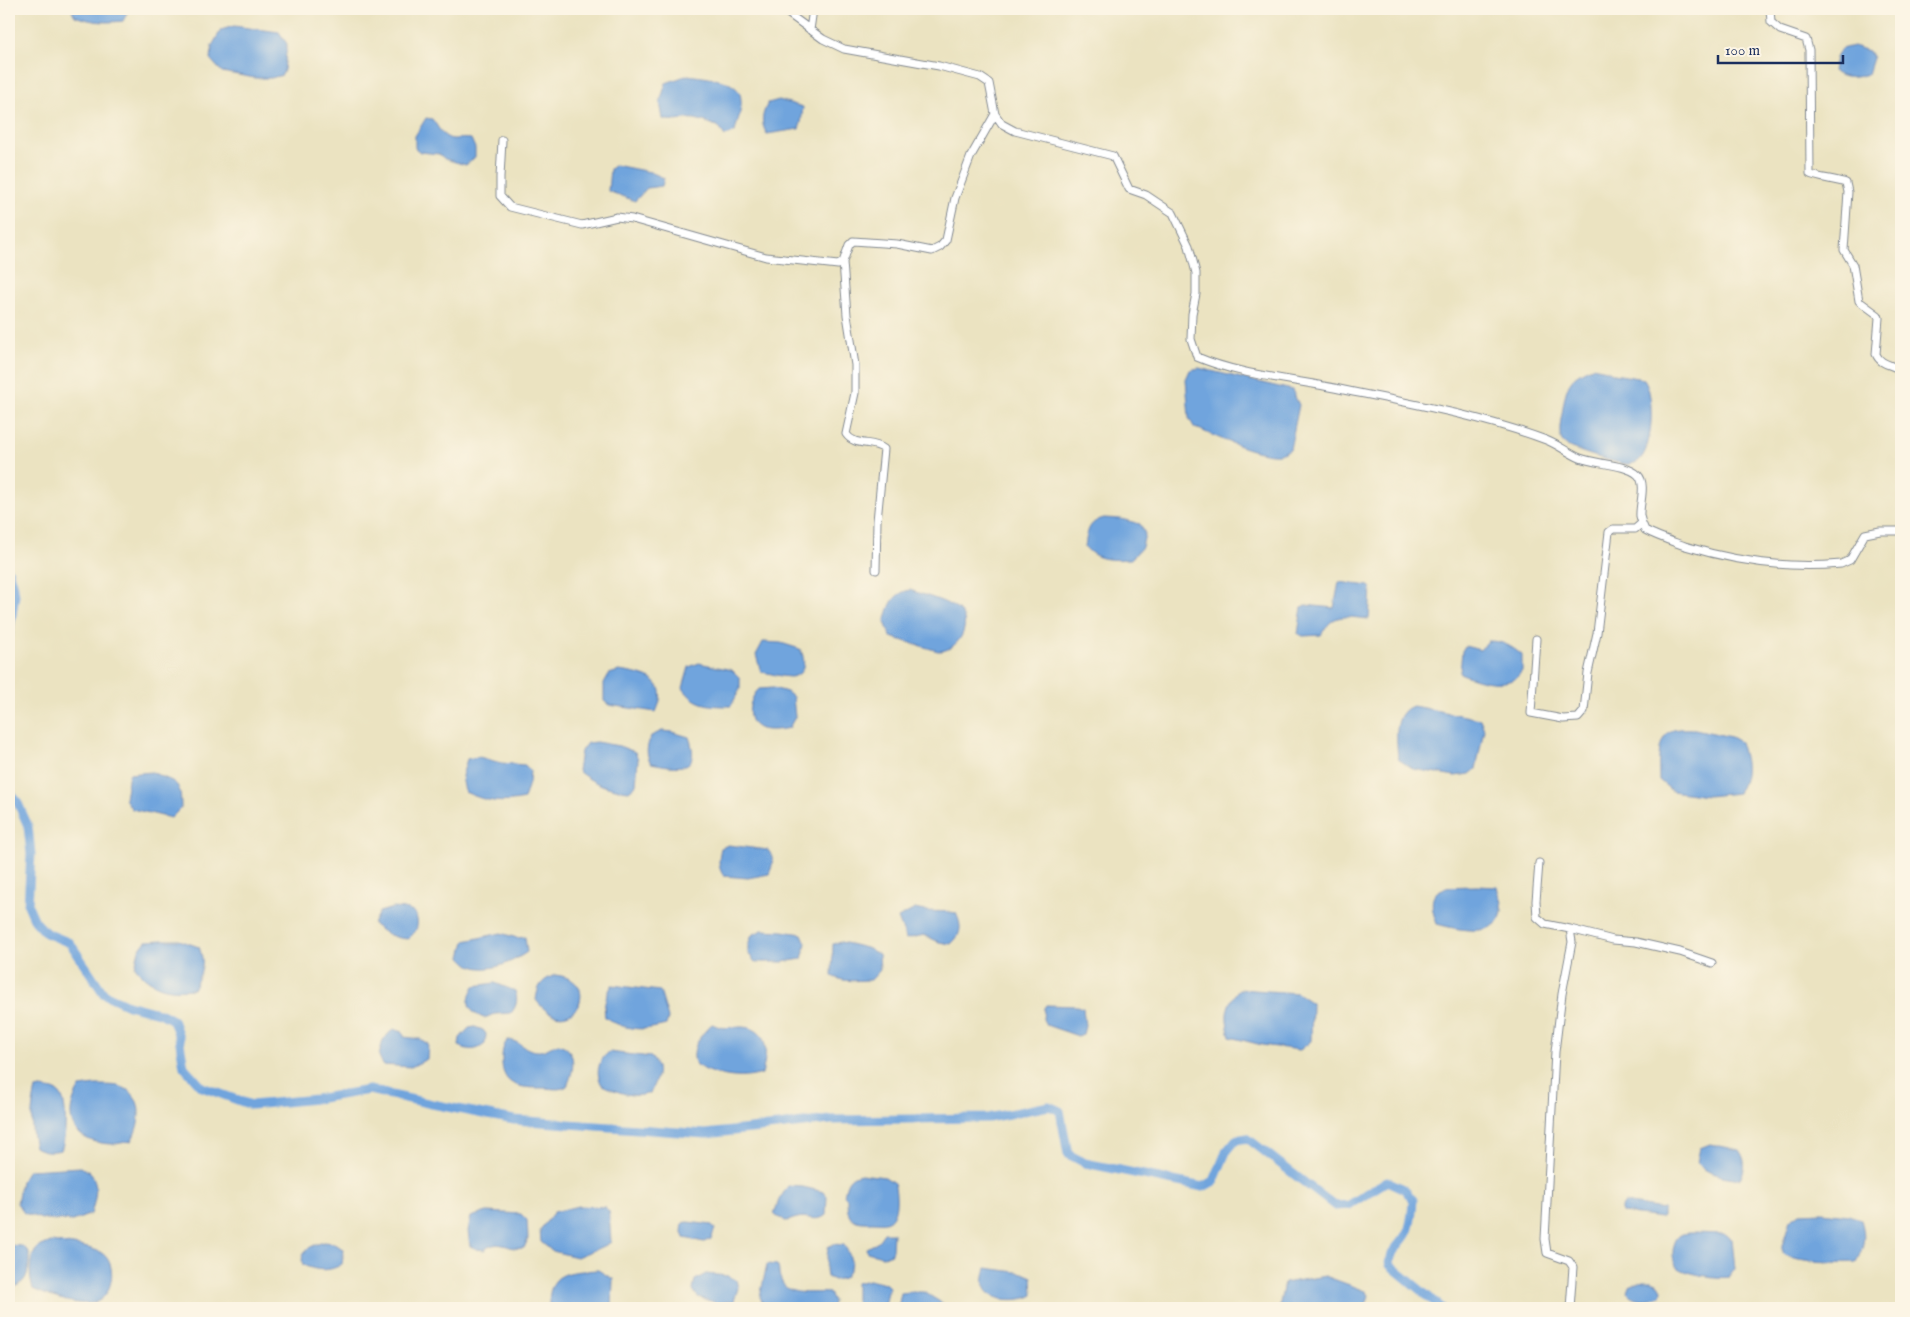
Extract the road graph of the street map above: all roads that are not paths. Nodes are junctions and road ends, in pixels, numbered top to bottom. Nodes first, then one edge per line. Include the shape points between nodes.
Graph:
1 (782, 9) edge
2 (813, 9) edge
3 (1770, 9) edge
4 (810, 30) junction
5 (995, 114) junction
6 (502, 140) dead end
7 (844, 262) junction
8 (1901, 371) edge
9 (1642, 523) junction
10 (1901, 531) edge
11 (876, 570) dead end
12 (1536, 639) dead end
13 (1539, 863) dead end
14 (1570, 930) junction
15 (1712, 963) dead end
16 (1570, 1308) edge

1 - 4 street
2 - 4 street
3 - 8 street via 1770,22 1780,30 1806,39 1809,50 1810,174 1846,184 1844,250 1853,265 1859,301 1879,318 1876,354 1882,362
4 - 5 street via 844,49 939,66 980,77 989,83
5 - 7 street via 971,156 955,198 946,240 940,247 932,251 853,240
5 - 9 street via 1002,124 1015,131 1113,156 1129,189 1146,195 1173,213 1189,246 1196,273 1191,339 1196,357 1217,366 1269,378 1460,413 1546,440 1580,458 1628,470 1638,476 1641,483
6 - 7 street via 500,196 510,207 582,225 617,216 766,257 838,265
7 - 11 street via 847,315 855,365 855,393 846,434 850,440 884,449
9 - 10 street via 1645,530 1656,537 1718,556 1783,565 1841,564 1850,560 1865,534
9 - 12 street via 1635,529 1613,529 1609,532 1597,633 1584,711 1578,718 1563,719 1531,713
13 - 14 street via 1536,917 1545,924
14 - 15 street via 1680,952
14 - 16 street via 1572,942 1555,1052 1545,1239 1547,1253 1568,1261 1573,1267

